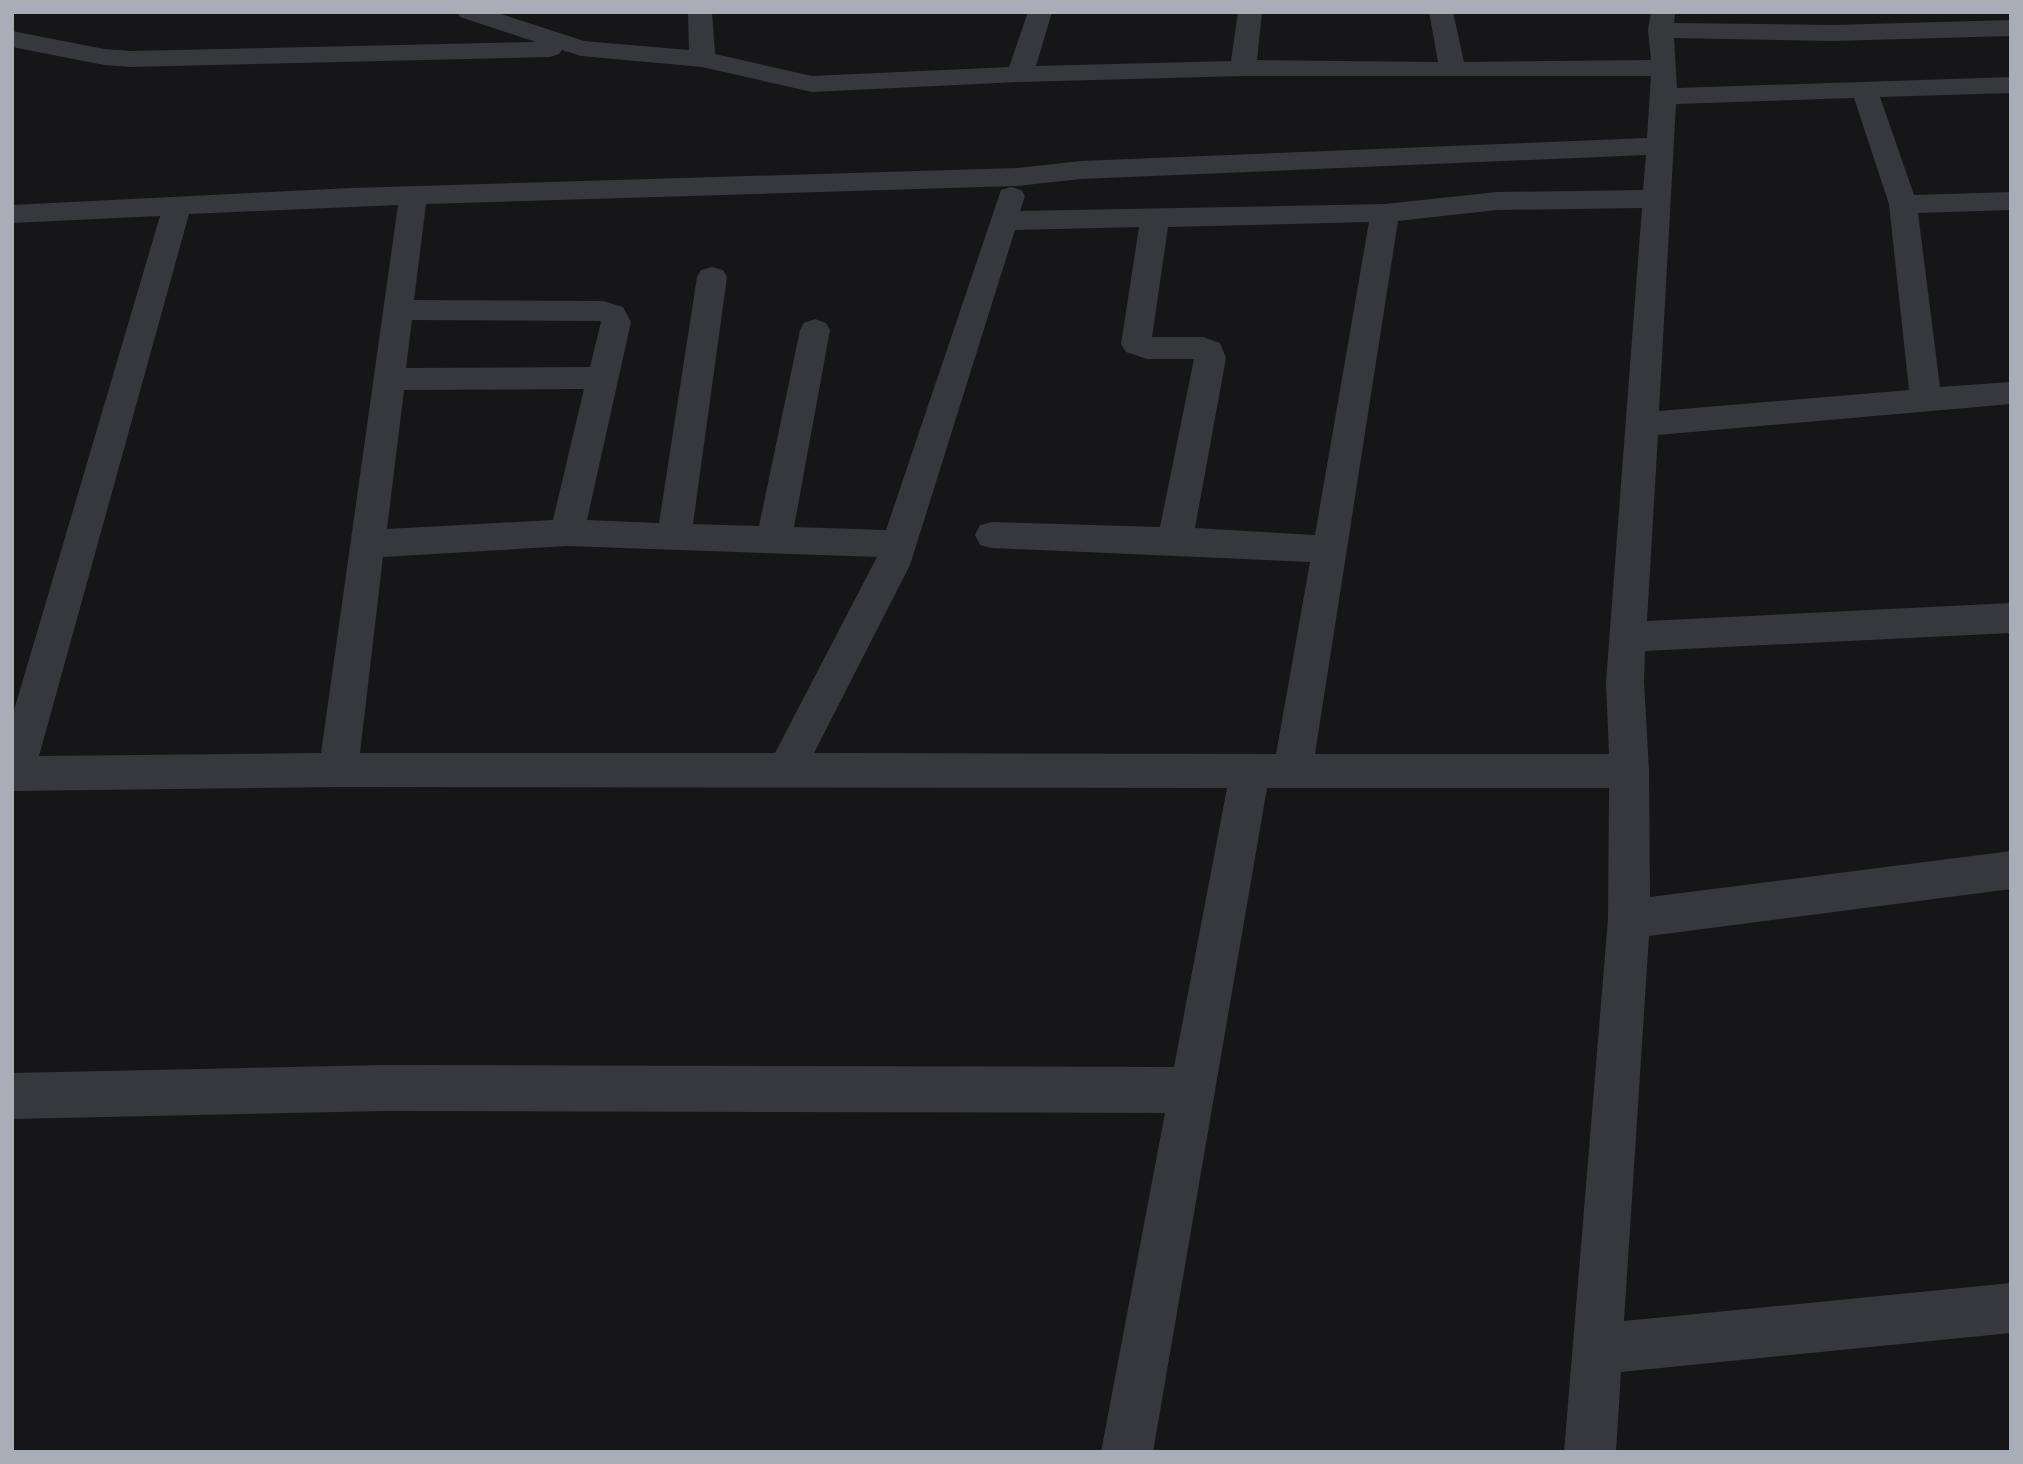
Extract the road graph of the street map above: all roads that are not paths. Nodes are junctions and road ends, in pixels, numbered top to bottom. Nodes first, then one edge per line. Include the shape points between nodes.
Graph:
1 (469, 12) edge
2 (700, 12) edge
3 (1040, 12) edge
4 (1250, 12) edge
5 (1441, 12) edge
6 (1662, 21) edge
7 (2011, 28) edge
8 (12, 39) edge
9 (581, 48) junction
10 (702, 59) junction
11 (1842, 59) edge
12 (1243, 68) junction
13 (1453, 70) junction
14 (1020, 74) junction
15 (1664, 82) junction
16 (2011, 85) edge
17 (1660, 146) junction
18 (1017, 177) junction
19 (413, 195) junction
20 (1657, 199) junction
21 (2011, 201) edge
22 (1903, 204) junction
23 (177, 207) junction
24 (12, 214) edge
25 (1385, 214) junction
26 (1154, 218) junction
27 (1003, 221) junction
28 (712, 277) dead end
29 (398, 310) junction
30 (815, 330) dead end
31 (603, 378) junction
32 (389, 379) junction
33 (2011, 393) edge
34 (1926, 400) junction
35 (1642, 424) junction
36 (567, 533) junction
37 (674, 536) junction
38 (992, 536) dead end
39 (774, 539) junction
40 (1175, 541) junction
41 (367, 544) junction
42 (899, 544) junction
43 (1329, 549) junction
44 (2011, 618) edge
45 (1628, 637) junction
46 (338, 770) junction
47 (786, 770) junction
48 (1271, 770) junction
49 (1629, 771) junction
50 (14, 774) edge
51 (2011, 870) edge
52 (1629, 919) junction
53 (1194, 1090) junction
54 (12, 1097) edge
55 (2011, 1308) edge
56 (1597, 1349) junction
57 (1127, 1452) edge
58 (1590, 1452) edge

1 - 9 street
2 - 10 street
3 - 14 street
4 - 12 street
5 - 13 street
6 - 11 street
6 - 15 street
7 - 11 street
8 - 9 street via 131,60
9 - 10 street
10 - 14 street via 812,84
11 - 15 street
11 - 16 street
11 - 22 street
12 - 13 street
12 - 14 street
13 - 15 street
15 - 17 street
17 - 18 street via 1081,170
17 - 20 street
18 - 19 street
18 - 27 street
19 - 23 street
19 - 29 street
20 - 25 street via 1512,200
20 - 35 street
21 - 22 street
22 - 34 street
23 - 24 street
23 - 50 street
25 - 26 street
25 - 43 street
26 - 27 street
26 - 40 street via 1137,344 1203,348 1210,358
27 - 42 street
28 - 37 street
29 - 31 street via 603,311 612,314 616,322
29 - 32 street
30 - 39 street
31 - 32 street
31 - 36 street
32 - 41 street
33 - 34 street
34 - 35 street
35 - 45 street
36 - 37 street
36 - 41 street
37 - 39 street
38 - 40 street
39 - 42 street
40 - 43 street
41 - 46 street
42 - 47 street
43 - 48 street
44 - 45 street
45 - 49 street
46 - 47 street
46 - 50 street
47 - 48 street
48 - 49 street
48 - 53 street
49 - 52 street
51 - 52 street
52 - 56 street
53 - 54 street via 384,1088
53 - 57 street
55 - 56 street
56 - 58 street

